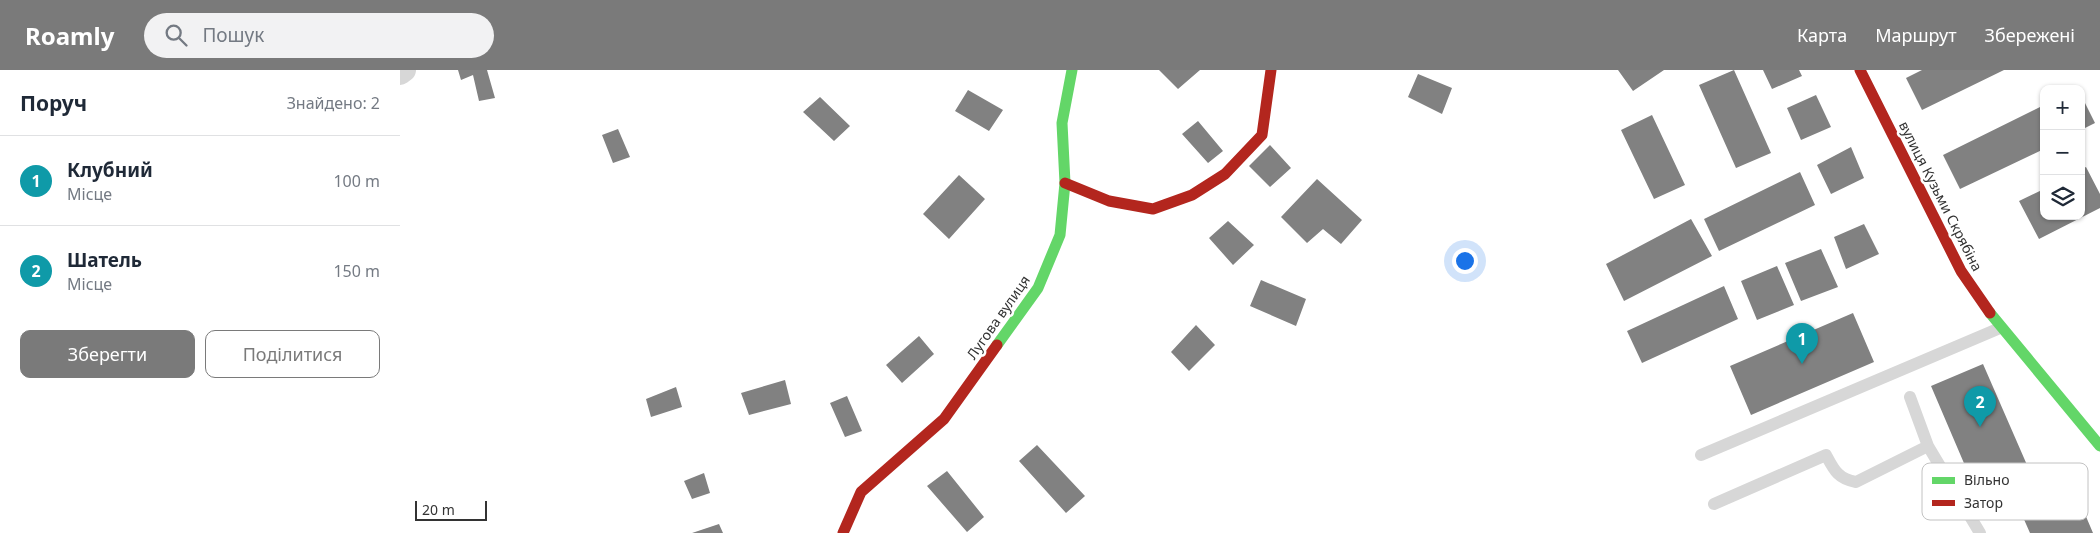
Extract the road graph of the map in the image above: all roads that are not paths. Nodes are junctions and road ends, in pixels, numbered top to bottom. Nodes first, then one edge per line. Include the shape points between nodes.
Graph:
1 (404, 70) edge
2 (1072, 70) edge
3 (1271, 70) edge
4 (1860, 70) edge
5 (400, 73) edge
6 (1065, 183) junction
7 (2000, 328) junction
8 (1910, 397) dead end
9 (1928, 446) junction
10 (2100, 446) edge
11 (1701, 455) dead end
12 (1938, 463) edge
13 (1714, 504) dead end
14 (1972, 520) edge
15 (843, 533) edge
16 (1980, 533) edge

1 - 5 street
2 - 6 street, Лугова вулиця via 1062,123
3 - 6 street via 1262,135 1225,174 1192,195 1153,209 1109,201
4 - 7 street, вулиця Кузьми Скрябіна via 1961,271
6 - 15 street, Лугова вулиця via 1060,235 1038,288 944,419 861,492
7 - 10 street, вулиця Кузьми Скрябіна
7 - 11 lane
8 - 9 lane
9 - 12 lane
9 - 13 lane via 1856,482 1836,474 1826,455
14 - 16 lane

